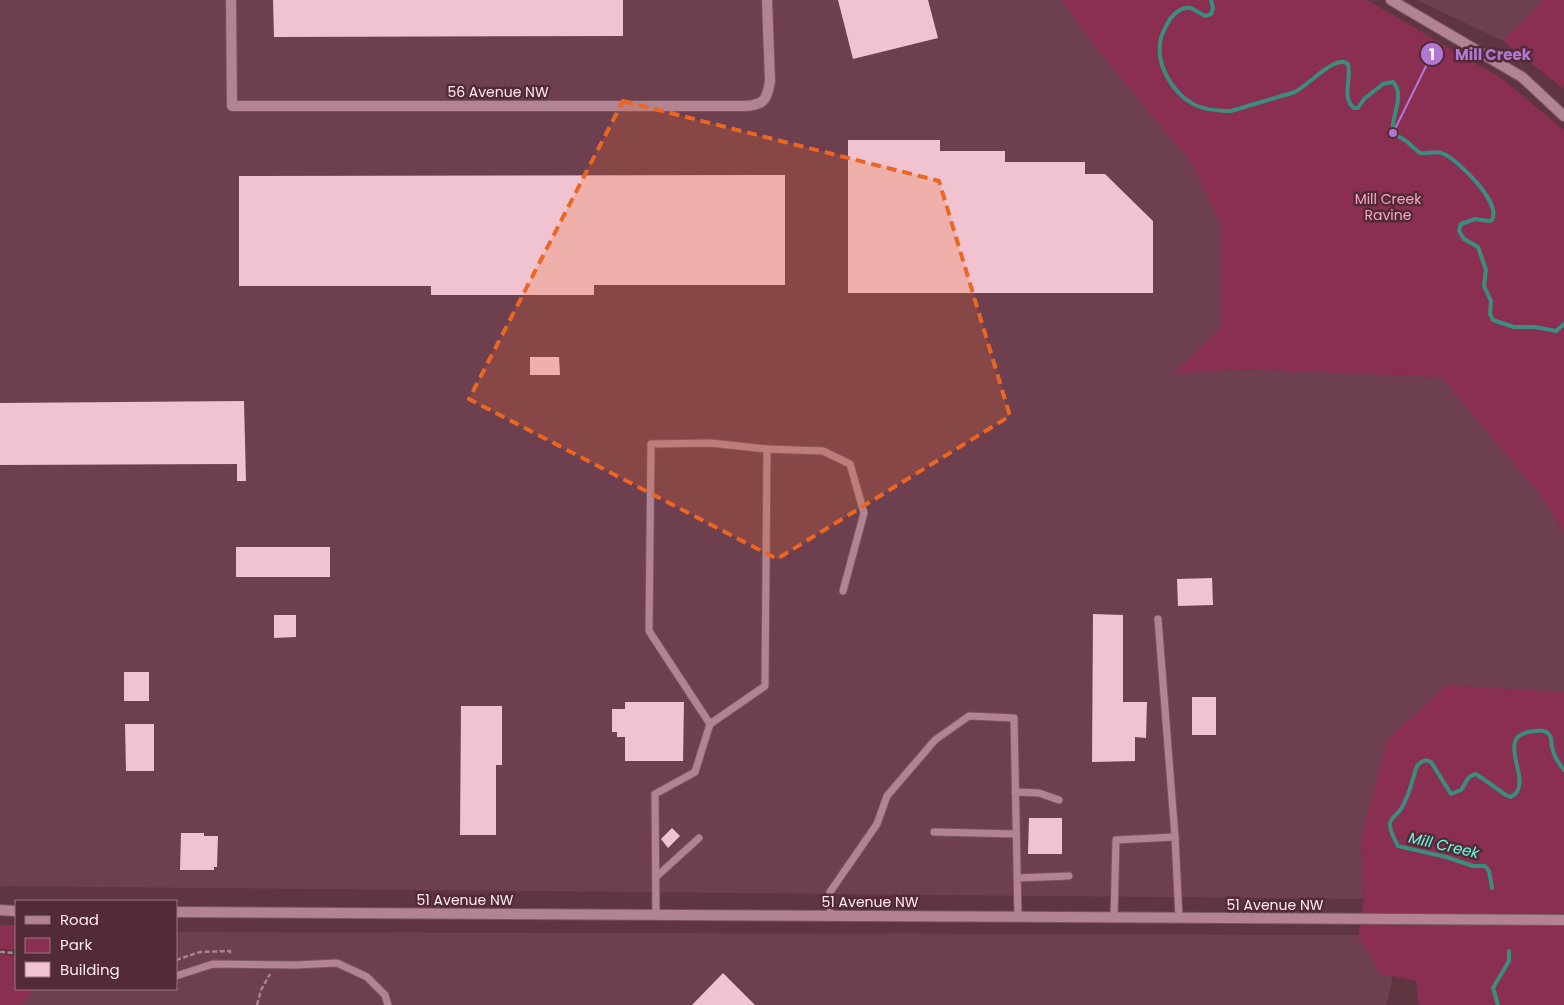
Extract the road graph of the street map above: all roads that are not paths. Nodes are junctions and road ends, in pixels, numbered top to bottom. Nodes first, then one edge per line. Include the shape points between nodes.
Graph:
1 (231, 0) edge
2 (767, 0) edge
3 (1390, 0) edge
4 (1564, 116) edge
5 (767, 449) junction
6 (843, 590) dead end
7 (1158, 619) dead end
8 (710, 724) junction
9 (1015, 792) junction
10 (1059, 800) dead end
11 (934, 832) dead end
12 (1016, 834) junction
13 (1175, 837) junction
14 (699, 838) dead end
15 (1069, 876) dead end
16 (656, 877) junction
17 (1017, 878) junction
18 (0, 910) edge
19 (15, 910) edge
20 (178, 912) edge
21 (656, 915) junction
22 (830, 915) junction
23 (1018, 917) junction
24 (1114, 918) junction
25 (1178, 918) junction
26 (1564, 920) edge
27 (178, 975) edge
28 (388, 1005) edge

1 - 2 street, 56 Avenue NW via 232,106 745,106 763,102 768,93
3 - 4 street via 1522,77
5 - 6 lane via 823,451 850,464 864,513
5 - 8 lane via 765,686
5 - 8 lane via 710,443 651,444 649,631
7 - 13 lane
8 - 16 lane via 694,772 655,794
9 - 10 lane via 1039,793
9 - 12 lane
9 - 22 lane via 1014,718 969,716 935,740 887,796 877,824 830,892
11 - 12 lane
12 - 17 lane
13 - 24 lane via 1116,840
13 - 25 lane
14 - 16 lane
15 - 17 lane
16 - 21 lane
17 - 23 lane
18 - 19 street
20 - 21 street, 51 Avenue NW
21 - 22 street, 51 Avenue NW
22 - 23 street, 51 Avenue NW
23 - 24 street, 51 Avenue NW
24 - 25 street, 51 Avenue NW
25 - 26 street, 51 Avenue NW
27 - 28 lane via 213,964 337,963 367,977

